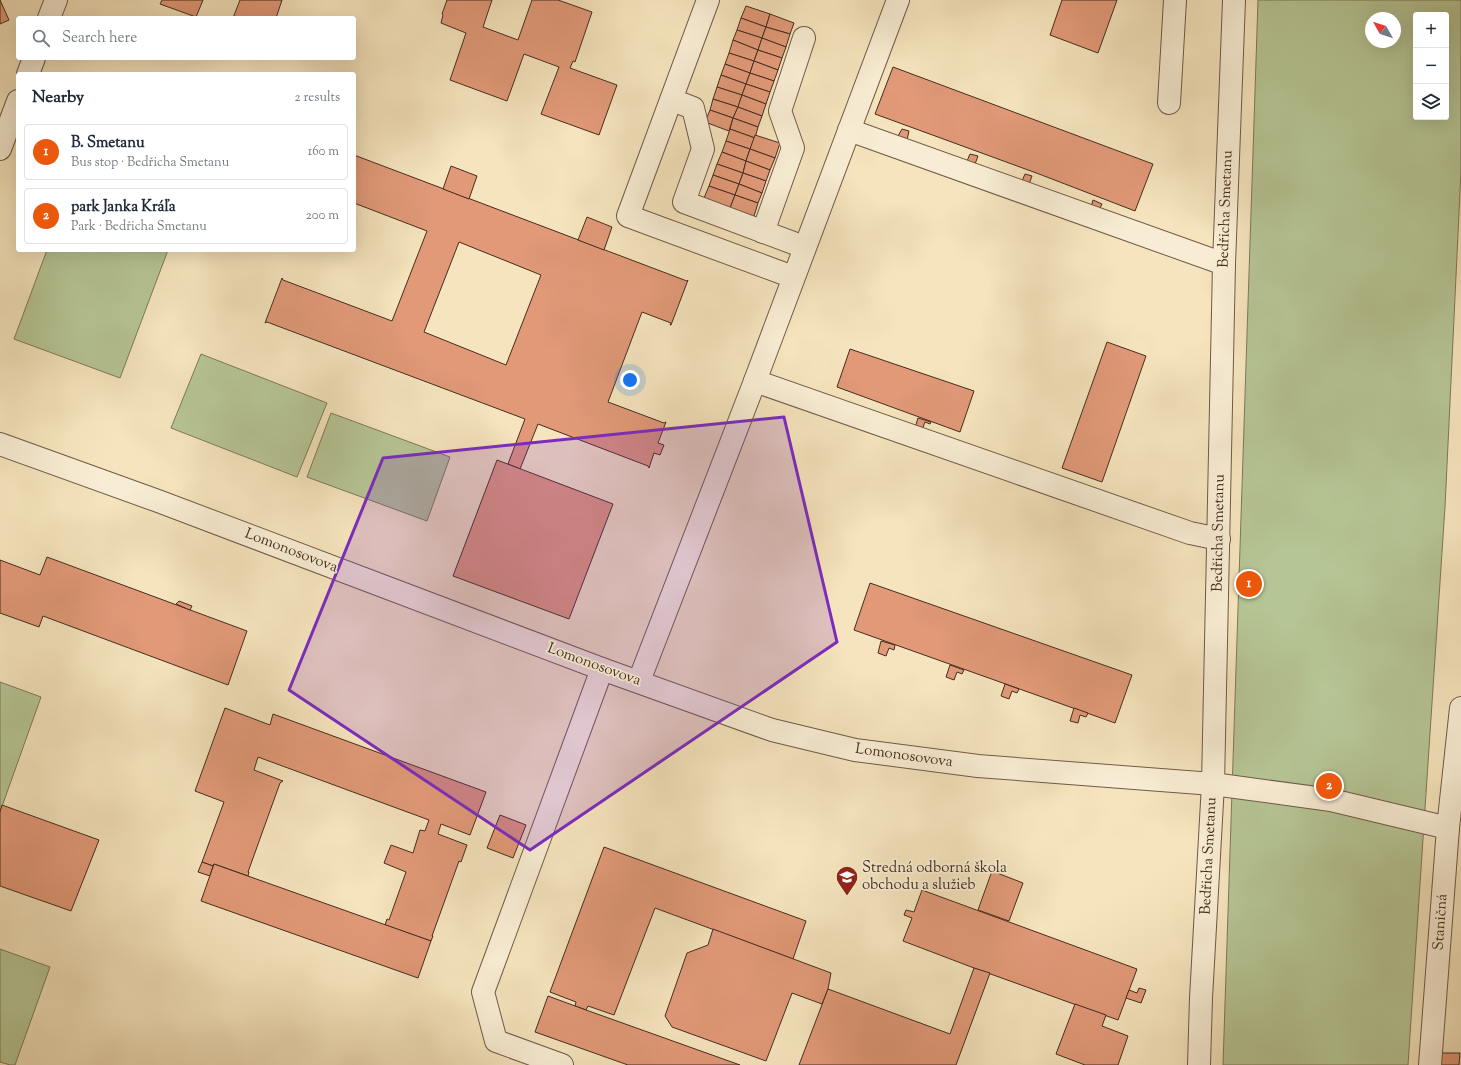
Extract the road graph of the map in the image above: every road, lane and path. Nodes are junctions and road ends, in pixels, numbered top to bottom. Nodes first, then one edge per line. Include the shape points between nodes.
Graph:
1 (56, 0) edge
2 (708, 0) edge
3 (898, 0) edge
4 (1175, 0) edge
5 (1234, 0) edge
6 (50, 16) edge
7 (804, 38) dead end
8 (33, 60) edge
9 (29, 72) edge
10 (672, 100) junction
11 (1169, 103) dead end
12 (16, 106) edge
13 (849, 130) junction
14 (2, 139) edge
15 (763, 232) junction
16 (804, 247) junction
17 (1224, 264) junction
18 (793, 277) junction
19 (755, 381) junction
20 (0, 444) edge
21 (1218, 539) junction
22 (602, 669) junction
23 (639, 682) junction
24 (1461, 708) edge
25 (1213, 784) junction
26 (1448, 828) junction
27 (562, 1065) edge
28 (1200, 1065) edge
29 (1430, 1065) edge

1 - 6 street
2 - 10 street
3 - 13 street
4 - 11 street
5 - 17 street, Bedřicha Smetanu
7 - 15 street via 780,111 793,148
8 - 9 street
10 - 15 street via 693,108 703,148 684,202
10 - 18 street via 628,216
12 - 14 street
13 - 16 street
13 - 17 street
15 - 16 street
16 - 18 street
17 - 21 street, Bedřicha Smetanu
18 - 19 street
19 - 21 street via 1190,534
19 - 23 street
20 - 22 street, Lomonosovova
21 - 25 street, Bedřicha Smetanu
22 - 23 street, Lomonosovova
22 - 27 street via 483,992 496,1040
23 - 25 street, Lomonosovova via 772,730 855,750 978,766
24 - 26 street, Staničná
25 - 26 street, Lomonosovova via 1332,800
25 - 28 street, Bedřicha Smetanu via 1201,998
26 - 29 street, Staničná

